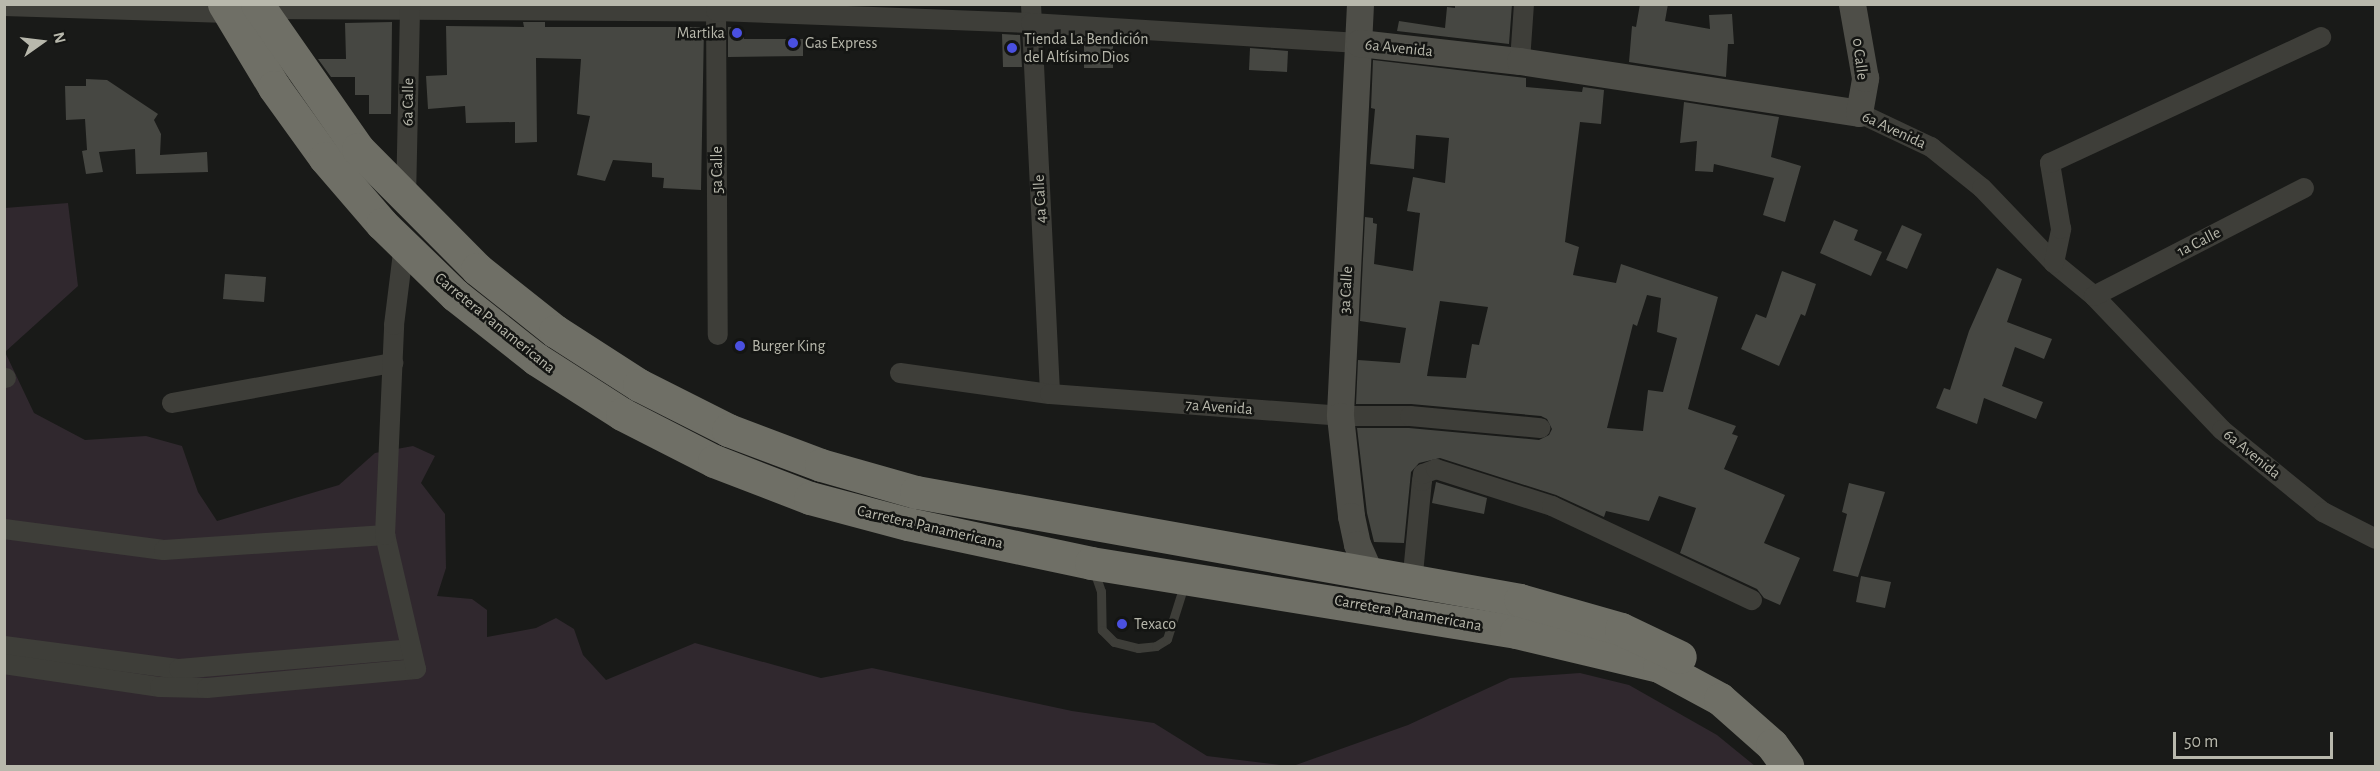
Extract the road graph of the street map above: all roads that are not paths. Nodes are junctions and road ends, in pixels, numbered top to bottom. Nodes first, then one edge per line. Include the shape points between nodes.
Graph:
1 (1360, 4) edge
2 (1524, 4) edge
3 (1852, 4) edge
4 (101, 5) edge
5 (4, 6) edge
6 (410, 6) edge
7 (242, 8) edge
8 (716, 8) edge
9 (1031, 14) edge
10 (2321, 37) dead end
11 (1359, 43) junction
12 (1520, 62) junction
13 (1859, 113) junction
14 (2304, 188) dead end
15 (406, 200) junction
16 (404, 245) junction
17 (2054, 263) junction
18 (2094, 296) junction
19 (718, 335) dead end
20 (393, 363) junction
21 (900, 373) dead end
22 (1050, 394) junction
23 (172, 403) dead end
24 (1340, 416) junction
25 (1540, 428) dead end
26 (4, 529) edge
27 (385, 535) junction
28 (2376, 539) edge
29 (1091, 563) junction
30 (1370, 572) junction
31 (1187, 577) junction
32 (1413, 584) junction
33 (1752, 600) dead end
34 (4, 646) edge
35 (411, 648) junction
36 (4, 664) edge
37 (1787, 766) edge
38 (1805, 766) edge

1 - 11 street, 3a Calle
2 - 12 street
3 - 13 street, 0 Calle via 1865,78
4 - 5 street, 6a Avenida
4 - 7 street, 6a Avenida
6 - 7 street, 6a Avenida
6 - 8 street, 6a Avenida
6 - 15 street, 6a Calle
7 - 15 highway, Carretera Panamericana via 358,149
7 - 16 highway, Carretera Panamericana via 274,87 326,158
8 - 9 street, 6a Avenida
8 - 19 street, 5a Calle
9 - 11 street, 6a Avenida
9 - 22 street, 4a Calle
10 - 17 street via 2050,163 2061,229
11 - 12 street, 6a Avenida
11 - 24 street, 3a Calle
12 - 13 street, 6a Avenida
13 - 17 street, 6a Avenida via 1931,147 1982,188
14 - 18 street, 1a Calle
15 - 30 highway, Carretera Panamericana via 477,269 555,331 639,385 728,430 821,465 916,492
16 - 20 street
16 - 29 highway, Carretera Panamericana via 455,295 536,359 622,414 714,461 810,498 908,524
17 - 18 street, 6a Avenida
18 - 28 street, 6a Avenida via 2222,430 2323,512
20 - 23 street
20 - 27 street
21 - 22 street, 7a Avenida
22 - 24 street, 7a Avenida
24 - 25 street, 7a Avenida via 1410,416
24 - 30 street, 3a Calle via 1351,516 1357,544
26 - 27 street via 164,550
27 - 35 street
29 - 31 highway, Carretera Panamericana
29 - 31 lane via 1101,591 1102,630 1114,642 1138,648 1156,646 1167,639
30 - 32 highway, Carretera Panamericana
31 - 37 highway, Carretera Panamericana via 1516,632 1659,666 1720,699 1772,745
32 - 33 street via 1423,474 1436,469 1552,506
32 - 38 highway, Carretera Panamericana via 1520,600 1621,629 1701,668 1764,716
34 - 35 street via 179,669
35 - 36 street via 416,669 207,688 160,687

